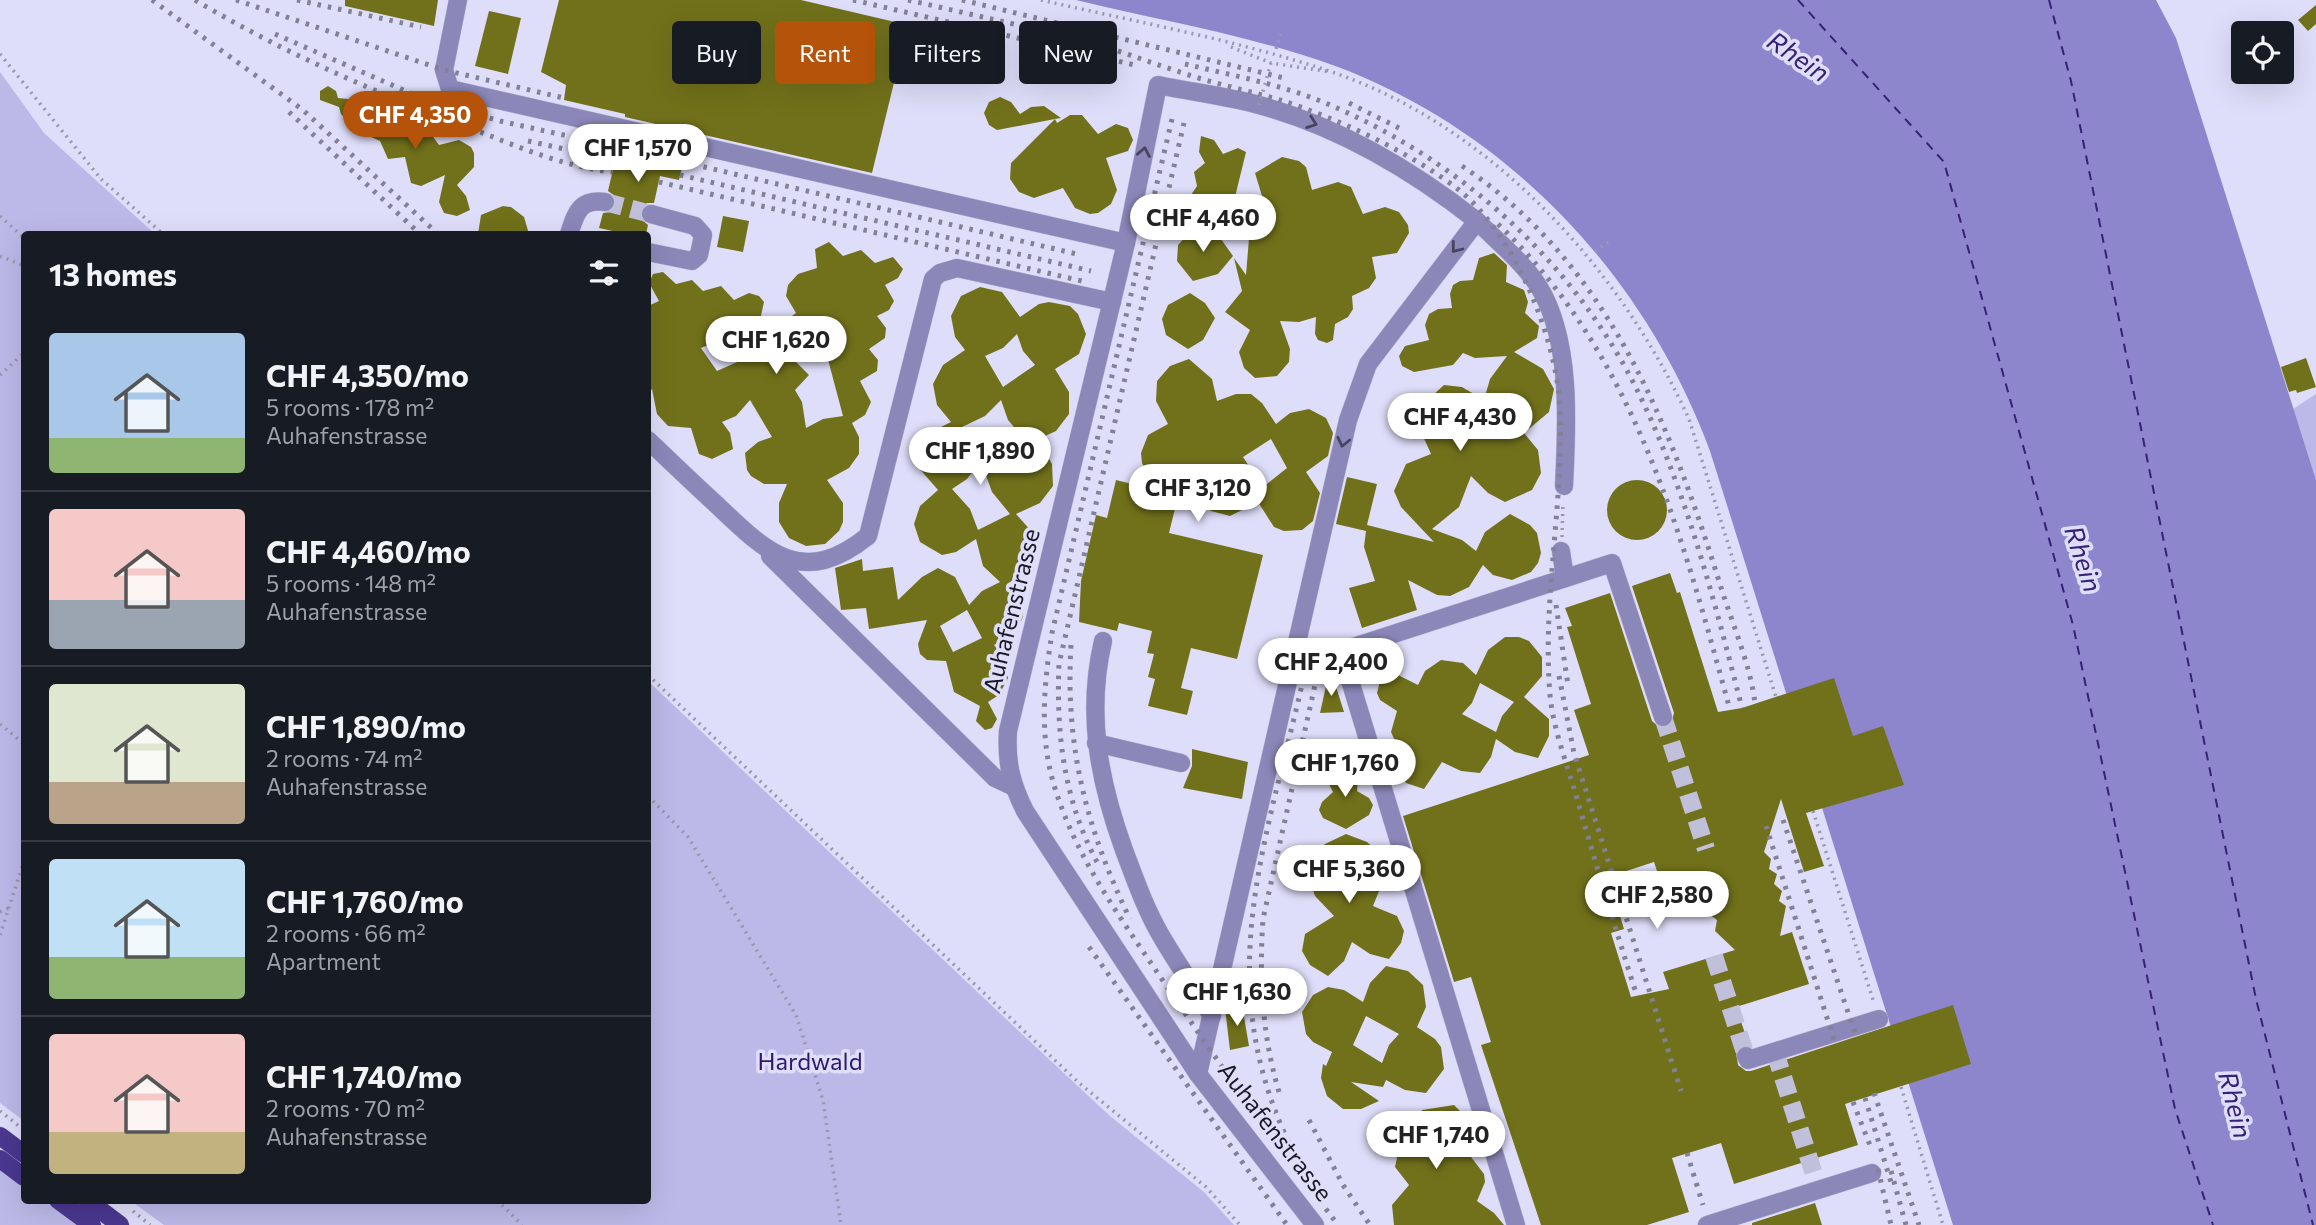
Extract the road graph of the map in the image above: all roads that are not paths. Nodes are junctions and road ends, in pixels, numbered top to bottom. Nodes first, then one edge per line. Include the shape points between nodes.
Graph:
1 (458, 0) edge
2 (605, 202) tunnel mouth
3 (651, 214) tunnel mouth
4 (1477, 221) junction
5 (570, 231) edge
6 (1126, 243) junction
7 (651, 253) edge
8 (1112, 302) junction
9 (651, 443) edge
10 (1564, 486) road end
11 (760, 547) junction
12 (1561, 551) road end
13 (1565, 578) junction
14 (1103, 641) dead end
15 (1341, 650) junction
16 (1294, 661) junction
17 (1663, 717) tunnel mouth
18 (1096, 743) junction
19 (1181, 763) dead end
20 (1012, 786) junction
21 (1212, 1016) junction
22 (1880, 1019) road end
23 (1746, 1056) dead end
24 (1198, 1074) junction
25 (0, 1136) edge
26 (21, 1152) edge
27 (0, 1159) edge
28 (1872, 1173) dead end
29 (21, 1175) edge
30 (63, 1204) edge
31 (92, 1204) edge
32 (92, 1225) edge
33 (120, 1225) edge
34 (1315, 1225) edge
35 (1516, 1225) edge
36 (1707, 1225) edge

1 - 6 street via 444,70 450,89
2 - 5 street via 587,202 577,209
3 - 7 street via 695,226 704,235 699,255 692,261
6 -> 4 street, Auhafenstrasse via 1158,85 1259,105 1314,123 1401,166
4 - 10 street via 1527,271 1550,311 1567,424
4 -> 16 street via 1368,364 1348,420
6 - 8 street, Auhafenstrasse
8 - 11 street via 957,268 940,273 933,279 868,536 833,559 809,562 787,559
8 - 20 street, Auhafenstrasse via 1008,731
9 - 11 street
11 - 20 street via 995,778
12 - 13 street
13 - 15 street
13 - 17 street via 1612,563
14 - 18 street via 1095,675
15 - 16 street
15 - 35 street
16 - 21 street
18 - 19 street
18 - 21 street via 1106,800 1138,888 1159,933
20 - 24 street, Auhafenstrasse
21 - 24 street
22 - 23 street via 1748,1060
24 - 34 street, Auhafenstrasse
25 - 26 main road
27 - 29 main road
28 - 36 street
30 - 32 main road
31 - 33 main road

